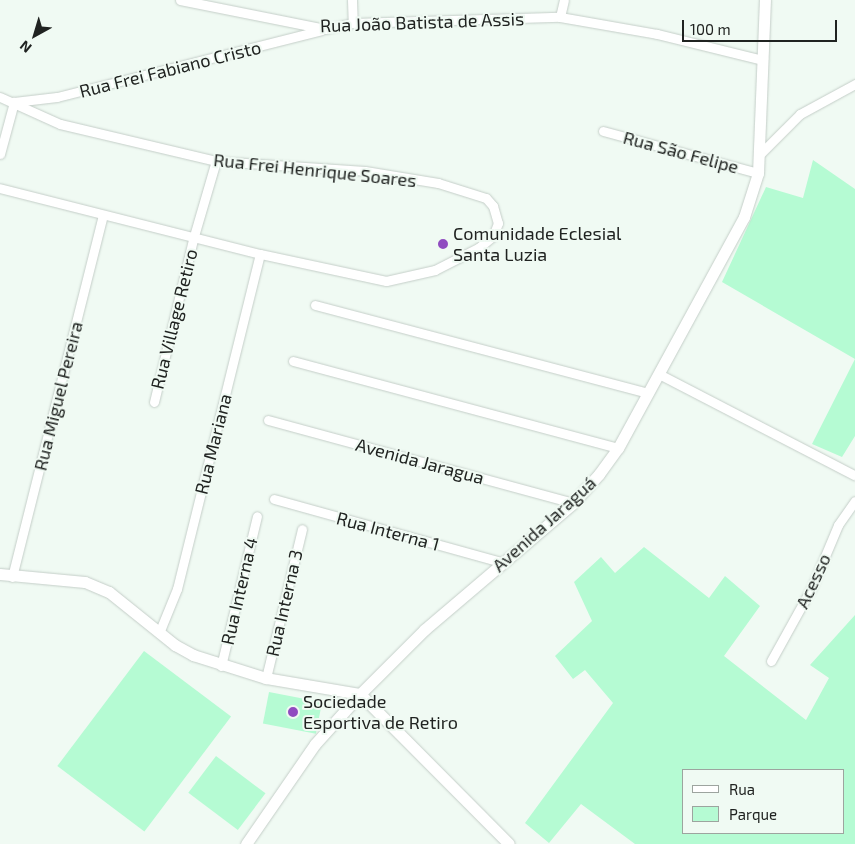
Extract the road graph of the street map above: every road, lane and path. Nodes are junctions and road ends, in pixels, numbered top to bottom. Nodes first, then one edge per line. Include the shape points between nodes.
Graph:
1 (180, 0) edge
2 (352, 0) edge
3 (564, 0) edge
4 (764, 0) edge
5 (560, 17) junction
6 (353, 24) junction
7 (325, 29) junction
8 (763, 60) junction
9 (855, 84) edge
10 (0, 97) edge
11 (14, 102) junction
12 (603, 131) dead end
13 (761, 153) junction
14 (0, 154) edge
15 (216, 161) junction
16 (758, 173) junction
17 (0, 188) edge
18 (103, 216) junction
19 (194, 236) junction
20 (260, 254) junction
21 (315, 304) dead end
22 (293, 361) dead end
23 (659, 374) junction
24 (649, 393) junction
25 (154, 402) dead end
26 (268, 420) dead end
27 (618, 448) junction
28 (855, 473) edge
29 (274, 499) dead end
30 (855, 501) edge
31 (573, 503) junction
32 (257, 516) dead end
33 (302, 528) dead end
34 (501, 562) junction
35 (0, 574) edge
36 (12, 576) junction
37 (159, 633) junction
38 (771, 661) dead end
39 (221, 666) junction
40 (266, 678) junction
41 (360, 694) junction
42 (246, 844) edge
43 (508, 844) edge

1 - 7 street, Rua João Batista de Assis
2 - 6 street
3 - 5 street
4 - 8 street, Avenida Jaraguá
5 - 6 street, Rua João Batista de Assis
5 - 8 street via 657,34
6 - 7 street, Rua João Batista de Assis
7 - 11 street, Rua Frei Fabiano Cristo via 57,97
8 - 13 street, Avenida Jaraguá
9 - 13 street via 800,114
10 - 11 street
11 - 14 street
11 - 15 street, Rua Frei Henrique Soares via 36,116 60,124
12 - 16 street, Rua São Felipe
13 - 16 street, Avenida Jaraguá
15 - 19 street, Rua Village Retiro
15 - 20 street, Rua Frei Henrique Soares via 366,171 438,183 486,198 497,217 496,231 490,240 435,270 412,278 386,281 364,278
16 - 23 street, Avenida Jaraguá via 744,217
17 - 18 street, Rua Frei Henrique Soares
18 - 19 street, Rua Frei Henrique Soares
18 - 36 street, Rua Miguel Pereira
19 - 20 street, Rua Frei Henrique Soares
19 - 25 street, Rua Village Retiro
20 - 37 street, Rua Mariana via 177,589
21 - 24 street
22 - 27 street
23 - 24 street, Avenida Jaraguá
23 - 28 street
24 - 27 street, Avenida Jaraguá
26 - 31 street, Avenida Jaragua
27 - 31 street, Avenida Jaraguá
29 - 34 street, Rua Interna 1
30 - 38 street, Acesso via 838,525 812,588
31 - 34 street, Avenida Jaraguá
32 - 39 street, Rua Interna 4
33 - 40 street, Rua Interna 3
34 - 41 street, Avenida Jaraguá via 424,630
35 - 36 street
36 - 37 street via 68,580 97,586 128,606
37 - 39 street via 194,655
39 - 40 street
40 - 41 street
41 - 42 street, Avenida Jaraguá via 315,744
41 - 43 street

